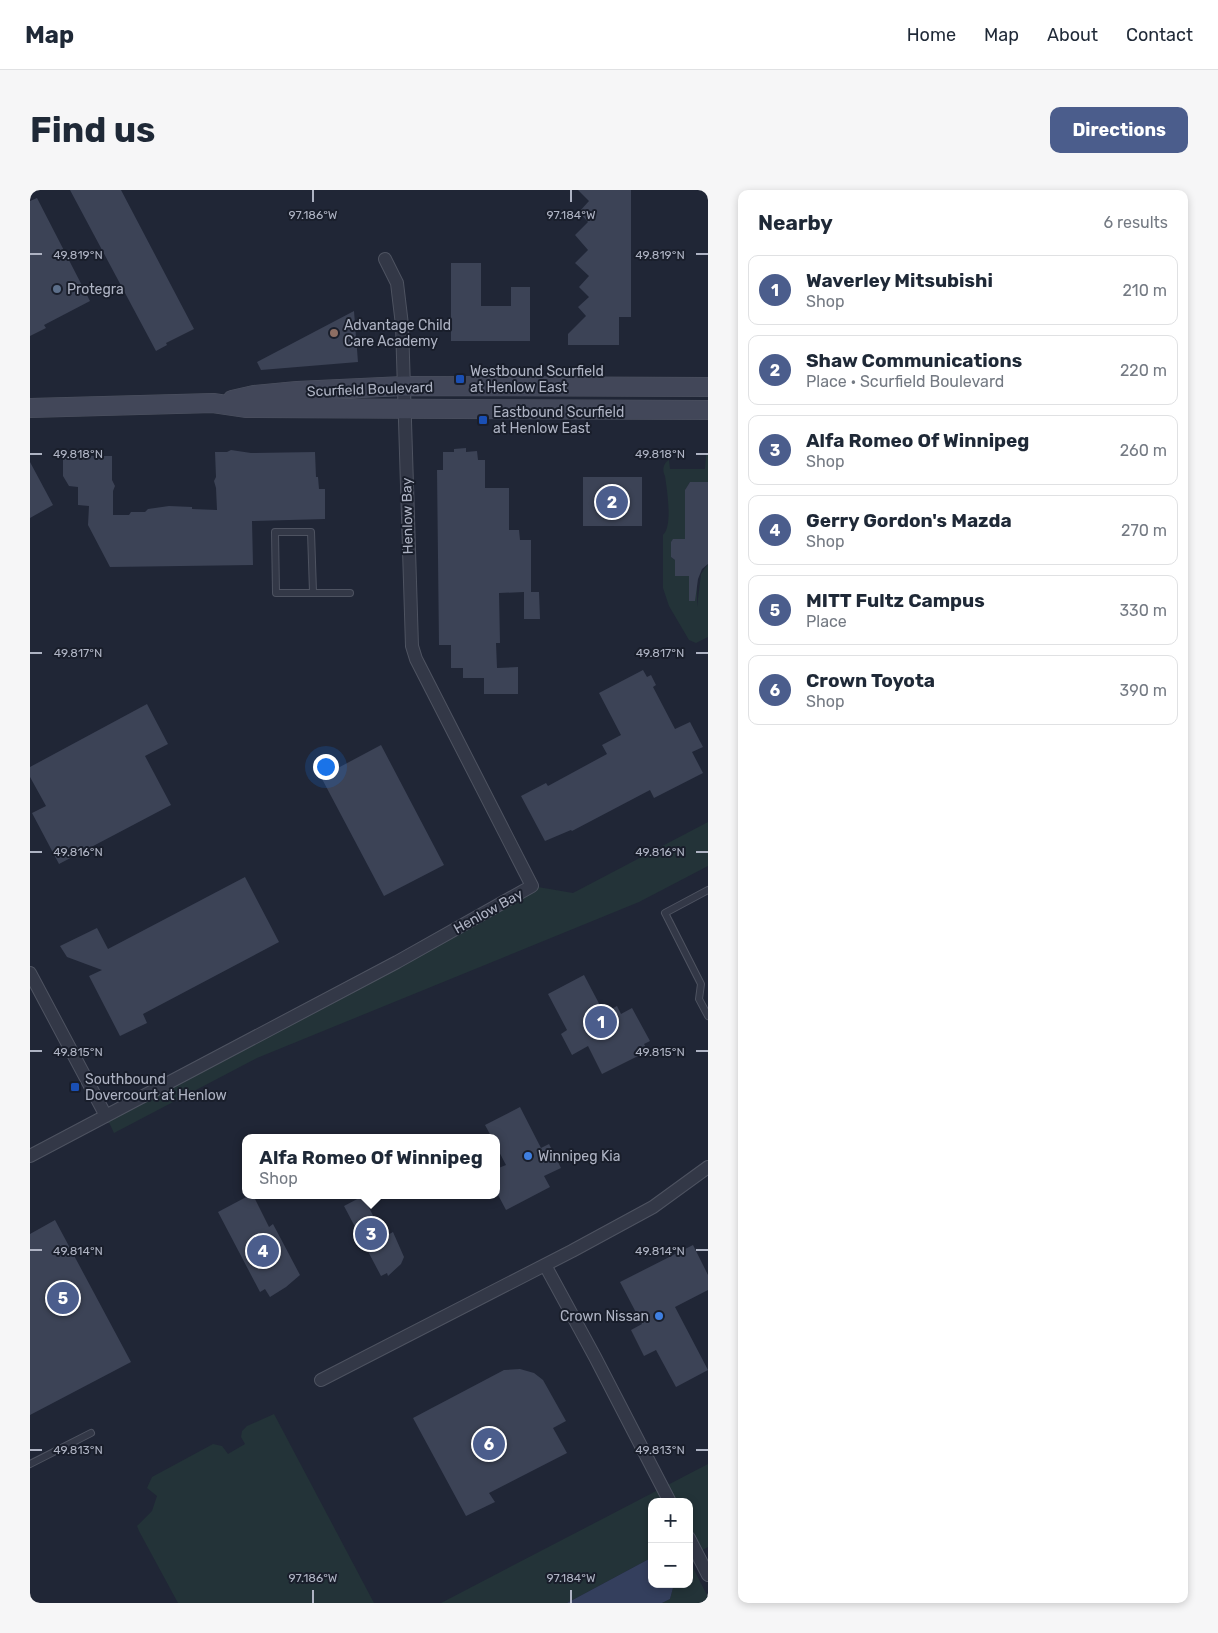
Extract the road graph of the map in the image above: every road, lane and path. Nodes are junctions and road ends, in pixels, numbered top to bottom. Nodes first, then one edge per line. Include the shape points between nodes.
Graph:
1 (385, 259) dead end
2 (404, 386) junction
3 (708, 387) edge
4 (213, 403) junction
5 (30, 408) edge
6 (404, 410) junction
7 (708, 410) edge
8 (313, 592) junction
9 (350, 592) dead end
10 (708, 890) edge
11 (30, 973) edge
12 (708, 1016) edge
13 (106, 1116) junction
14 (30, 1156) edge
15 (708, 1167) edge
16 (545, 1265) junction
17 (321, 1380) dead end
18 (91, 1434) dead end
19 (30, 1464) edge
20 (668, 1498) edge
21 (692, 1543) edge
22 (708, 1575) edge

1 - 2 street, Henlow Bay via 397,283 400,300
2 - 3 street, Scurfield Boulevard
2 - 4 street, Scurfield Boulevard via 297,391
2 - 6 street, Henlow Bay
4 - 5 street, Scurfield Boulevard
4 - 6 street, Scurfield Boulevard via 247,408
6 - 7 street, Scurfield Boulevard
6 - 13 street, Henlow Bay via 412,646 532,886 397,962
8 - 8 lane via 276,593 275,532 311,532
8 - 9 lane
10 - 12 lane via 665,913 701,984 700,999
11 - 13 street
13 - 14 street, Henlow Bay
15 - 16 street via 653,1207
16 - 17 street
16 - 20 street
18 - 19 lane
21 - 22 street

